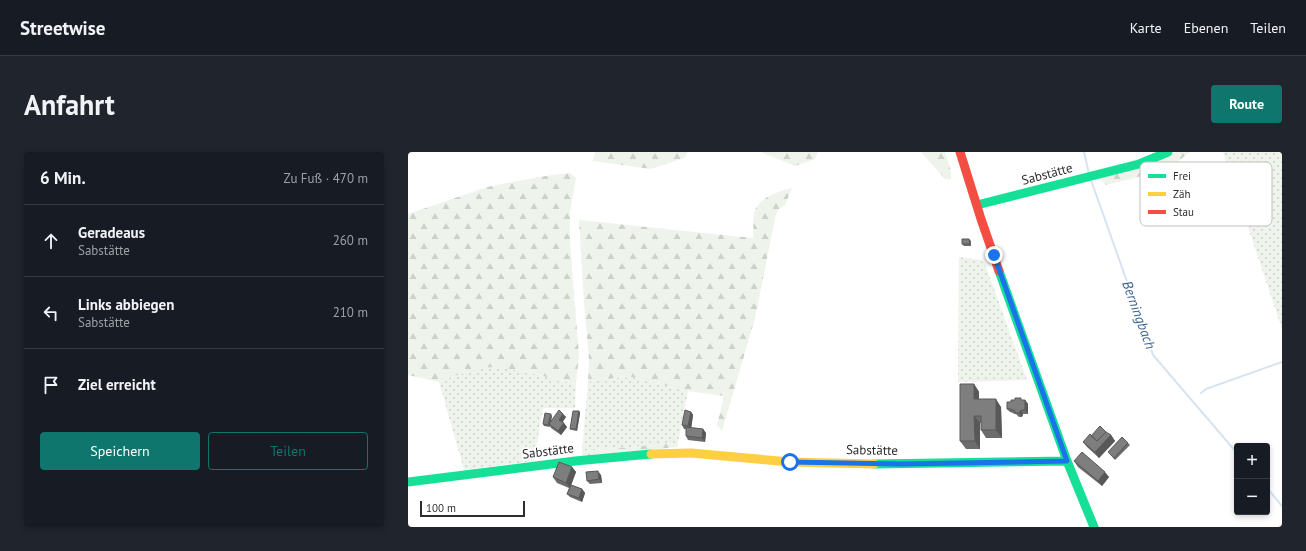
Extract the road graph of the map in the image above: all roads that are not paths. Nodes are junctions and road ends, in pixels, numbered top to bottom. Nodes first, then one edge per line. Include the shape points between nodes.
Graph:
1 (960, 152) edge
2 (1168, 152) edge
3 (1145, 162) edge
4 (1140, 164) edge
5 (977, 205) junction
6 (1067, 461) junction
7 (408, 482) edge
8 (1094, 527) edge

1 - 5 street
2 - 3 street, Sabstätte
4 - 5 street, Sabstätte
5 - 6 street
6 - 7 street, Sabstätte via 901,464 798,462 661,453 569,461
6 - 8 street

